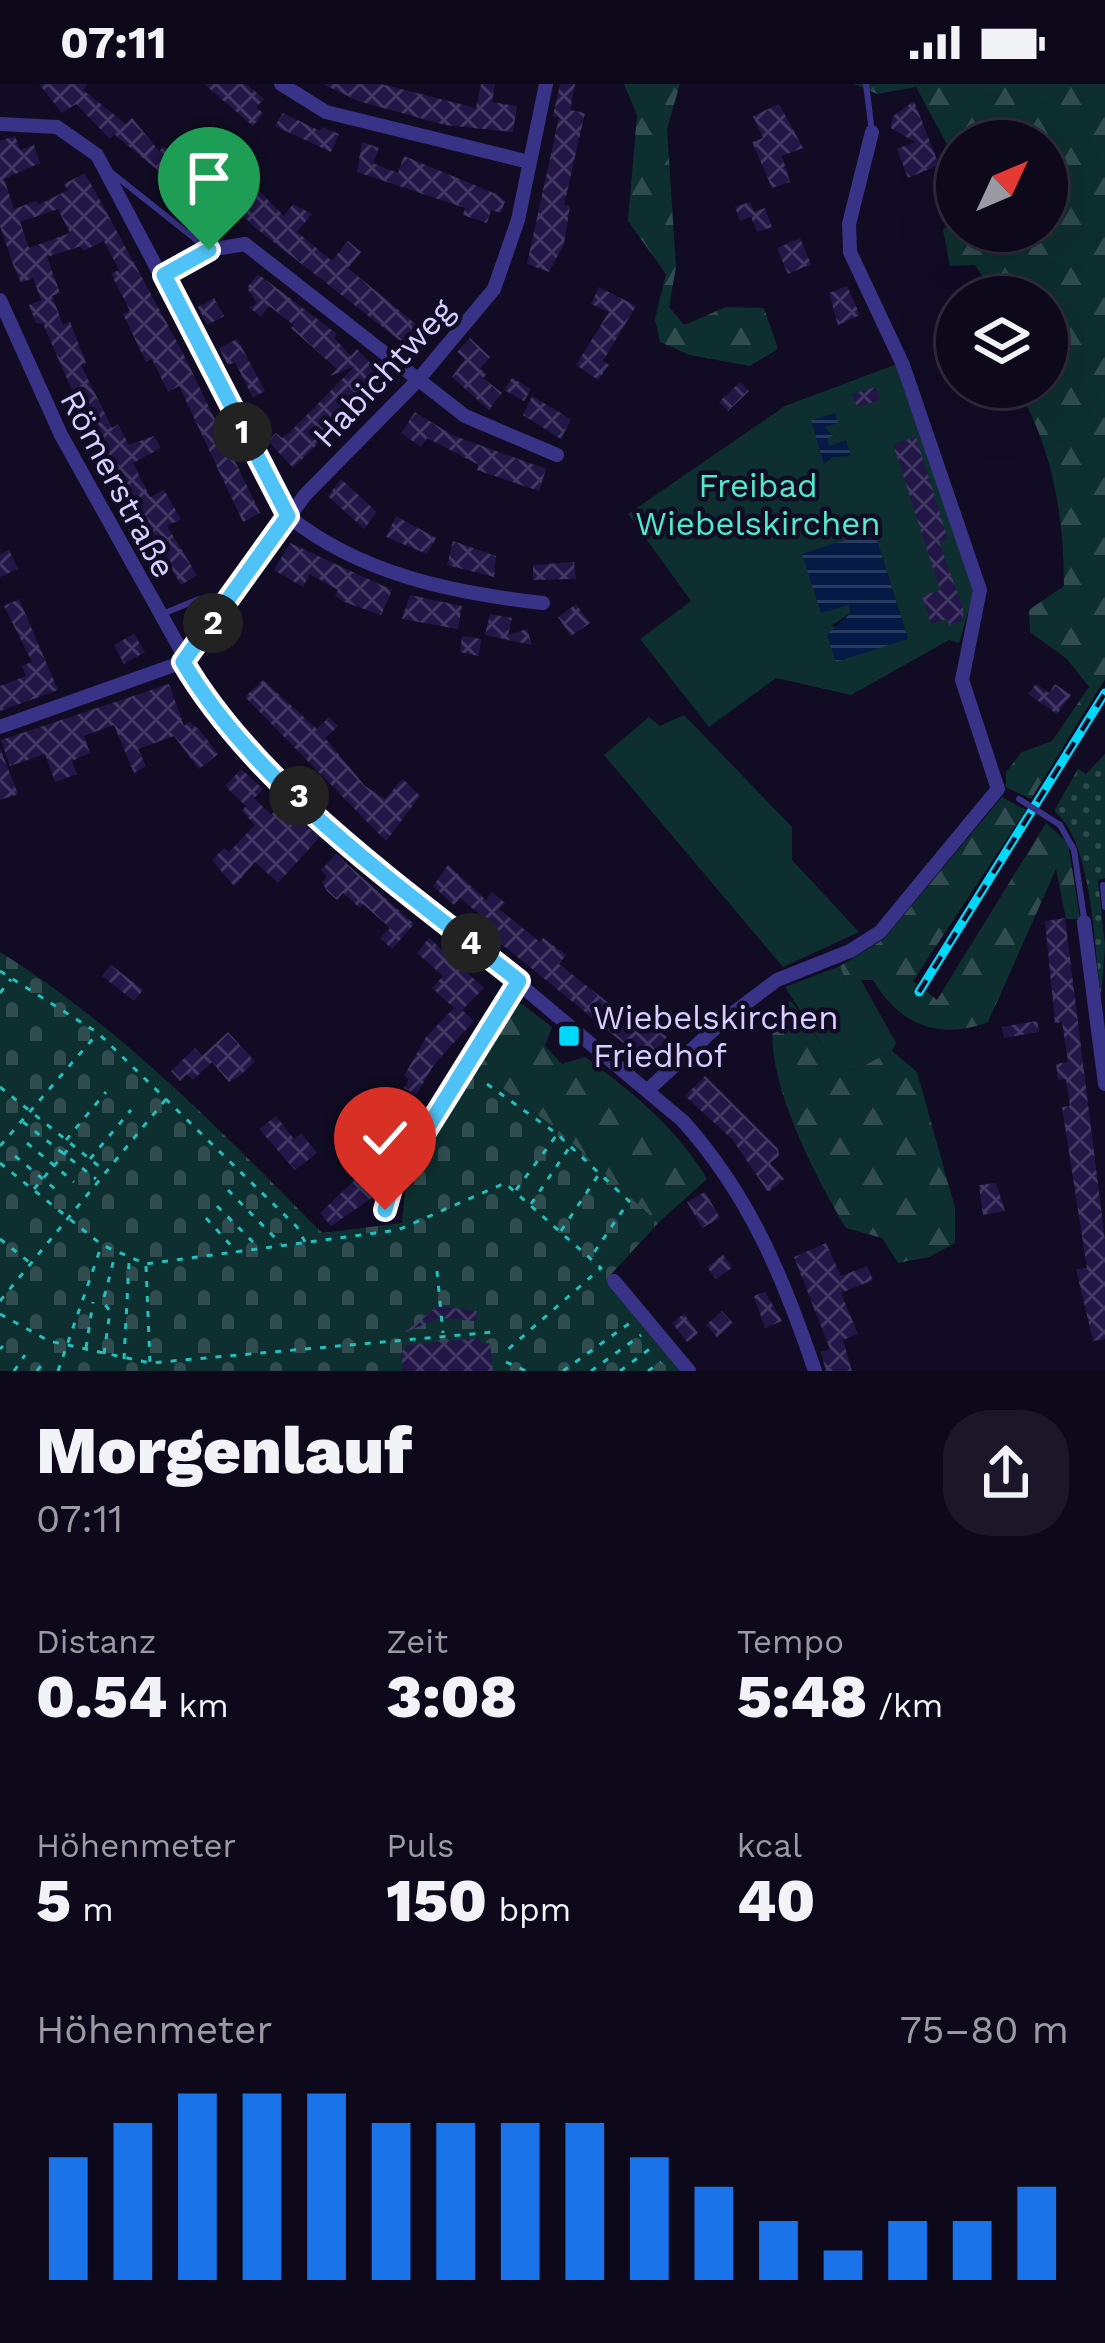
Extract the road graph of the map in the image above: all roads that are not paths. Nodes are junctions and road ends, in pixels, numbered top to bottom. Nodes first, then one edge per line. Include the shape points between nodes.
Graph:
1 (281, 84) edge
2 (546, 84) edge
3 (866, 84) edge
4 (0, 124) edge
5 (872, 132) joint
6 (529, 161) junction
7 (109, 172) junction
8 (209, 250) junction
9 (164, 275) junction
10 (0, 300) edge
11 (418, 380) junction
12 (557, 455) dead end
13 (288, 516) junction
14 (543, 603) dead end
15 (220, 612) junction
16 (158, 617) junction
17 (183, 662) junction
18 (0, 727) edge
19 (998, 789) junction
20 (1103, 885) edge
21 (1105, 907) edge
22 (1084, 922) joint
23 (519, 981) junction
24 (1100, 1006) edge
25 (1105, 1084) edge
26 (650, 1088) junction
27 (385, 1210) dead end
28 (614, 1281) dead end
29 (689, 1371) edge
30 (815, 1371) edge

1 - 6 street via 326,112
2 - 6 street, Habichtweg
3 - 5 lane
4 - 7 street via 74,133
5 - 19 street via 850,252 903,365 980,590 962,680
6 - 11 street, Habichtweg via 494,289
7 - 8 lane
7 - 9 street
8 - 9 street
8 - 11 street via 245,244
9 - 13 street
10 - 16 street, Römerstraße via 40,395
11 - 12 street via 495,433
11 - 13 street, Habichtweg
13 - 14 street via 397,575
13 - 15 street, Habichtweg
15 - 16 lane via 199,599
15 - 17 street, Habichtweg
16 - 17 street, Römerstraße
17 - 18 street
17 - 23 street, Römerstraße via 217,715 259,758
19 - 22 lane, bridge via 1060,825 1075,850
19 - 26 street via 880,932 777,980
20 - 21 lane
22 - 24 street
23 - 26 street, Römerstraße
23 - 27 street via 392,1185
24 - 25 street
26 - 30 street, Römerstraße via 721,1166 762,1229
28 - 29 street

